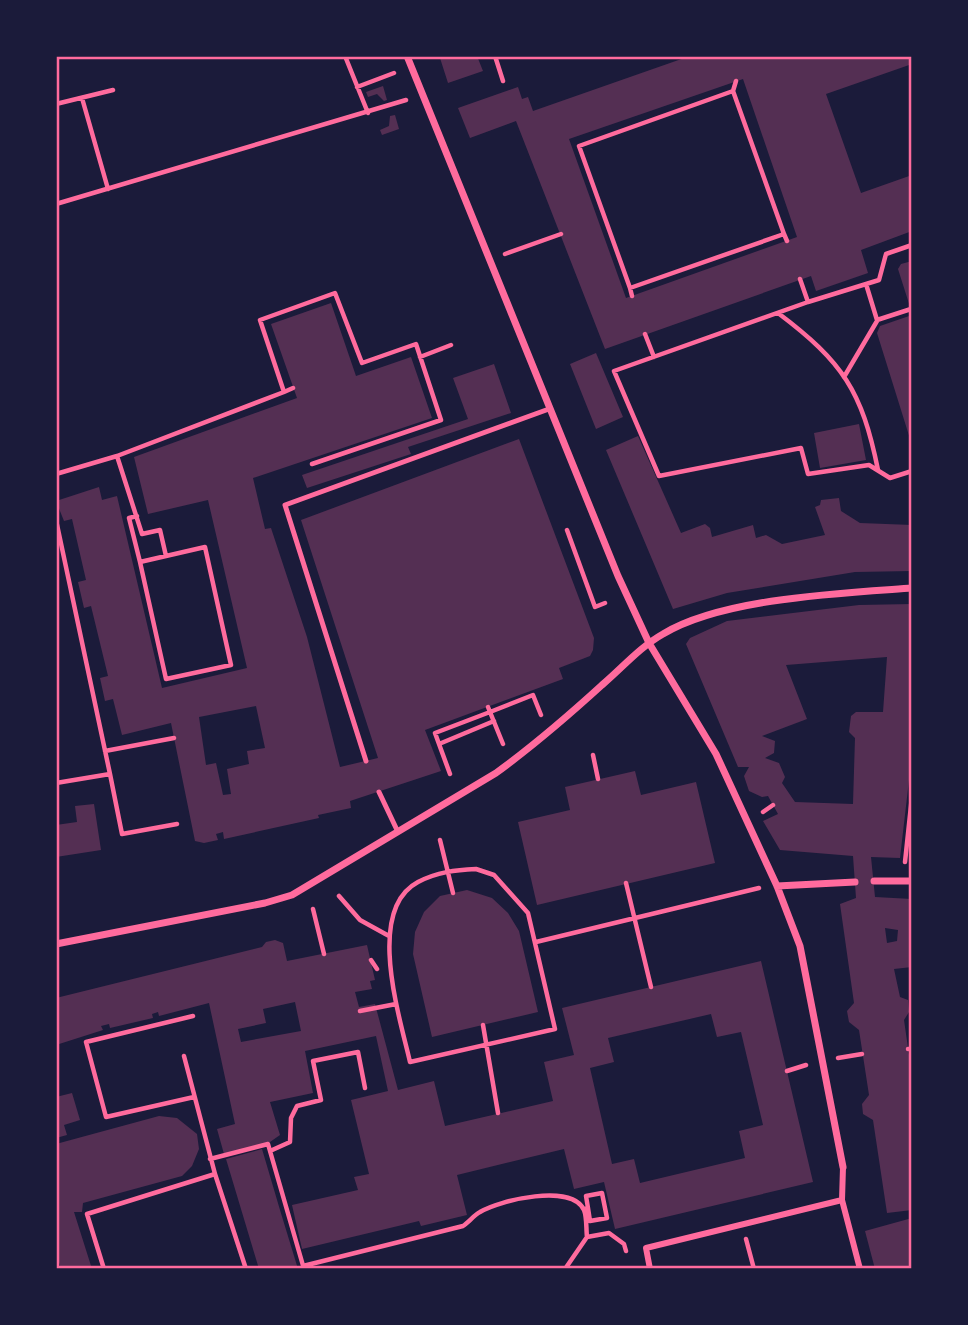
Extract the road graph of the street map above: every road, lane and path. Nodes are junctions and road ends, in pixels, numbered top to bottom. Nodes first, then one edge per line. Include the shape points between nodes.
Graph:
1 (345, 56) edge
2 (407, 56) edge
3 (495, 56) edge
4 (395, 73) dead end
5 (503, 81) dead end
6 (736, 81) dead end
7 (357, 87) junction
8 (113, 90) dead end
9 (733, 91) junction
10 (82, 98) junction
11 (56, 104) edge
12 (391, 107) dead end
13 (368, 113) junction
14 (108, 189) junction
15 (56, 204) edge
16 (605, 219) junction
17 (598, 222) dead end
18 (561, 234) dead end
19 (784, 234) junction
20 (787, 241) dead end
21 (912, 245) edge
22 (488, 260) junction
23 (800, 279) dead end
24 (866, 284) junction
25 (630, 288) junction
26 (632, 296) dead end
27 (808, 302) junction
28 (911, 309) edge
29 (778, 313) junction
30 (877, 320) junction
31 (645, 334) dead end
32 (451, 345) dead end
33 (420, 357) junction
34 (654, 357) junction
35 (362, 363) junction
36 (353, 367) dead end
37 (844, 377) junction
38 (293, 388) dead end
39 (284, 392) junction
40 (548, 409) junction
41 (117, 456) junction
42 (312, 464) dead end
43 (878, 470) junction
44 (912, 471) edge
45 (56, 474) edge
46 (137, 516) junction
47 (56, 520) edge
48 (567, 530) dead end
49 (166, 556) junction
50 (140, 562) junction
51 (912, 588) edge
52 (606, 603) dead end
53 (649, 643) junction
54 (489, 710) junction
55 (541, 716) dead end
56 (494, 721) junction
57 (174, 738) dead end
58 (439, 744) junction
59 (503, 744) dead end
60 (105, 751) junction
61 (593, 755) dead end
62 (366, 761) dead end
63 (110, 774) junction
64 (450, 774) dead end
65 (598, 779) dead end
66 (56, 783) edge
67 (379, 792) dead end
68 (912, 796) edge
69 (177, 824) dead end
70 (397, 830) junction
71 (440, 840) dead end
72 (447, 871) junction
73 (874, 881) dead end
74 (908, 881) edge
75 (855, 882) dead end
76 (626, 883) dead end
77 (777, 886) junction
78 (749, 891) dead end
79 (453, 893) dead end
80 (339, 896) dead end
81 (313, 909) dead end
82 (635, 918) junction
83 (389, 936) junction
84 (536, 942) junction
85 (56, 944) edge
86 (324, 954) dead end
87 (371, 960) dead end
88 (377, 969) dead end
89 (651, 987) dead end
90 (397, 1004) junction
91 (360, 1011) dead end
92 (193, 1016) dead end
93 (483, 1025) dead end
94 (487, 1045) junction
95 (184, 1056) dead end
96 (365, 1088) dead end
97 (194, 1097) junction
98 (498, 1114) dead end
99 (270, 1151) junction
100 (210, 1159) junction
101 (844, 1167) joint
102 (215, 1174) junction
103 (842, 1200) junction
104 (586, 1209) junction
105 (587, 1237) junction
106 (746, 1242) dead end
107 (627, 1256) dead end
108 (304, 1267) edge
109 (104, 1269) edge
110 (246, 1269) edge
111 (565, 1269) edge
112 (650, 1269) edge
113 (754, 1269) edge
114 (860, 1269) edge

1 - 7 path
2 - 22 street
3 - 5 path
4 - 7 path
6 - 9 path
7 - 13 path
8 - 10 path
9 - 16 path via 579,146
9 - 19 path
10 - 11 path
10 - 14 path
12 - 13 path
13 - 14 path
14 - 15 path
16 - 17 path
16 - 25 path
18 - 22 path
19 - 20 path
19 - 25 path
21 - 24 path via 886,254 879,280
22 - 40 street
23 - 27 path
24 - 27 path
24 - 30 path
25 - 26 path
27 - 29 path
28 - 30 path
29 - 34 path
29 - 37 path via 833,359
30 - 37 path
31 - 34 path
32 - 33 path
33 - 35 path via 416,344
33 - 42 path via 441,420
34 - 43 path via 614,372 659,476 801,448 808,474 869,465
35 - 36 path
35 - 39 path via 335,293 260,320
37 - 43 path via 861,406
38 - 39 path
39 - 41 path
40 - 53 street
40 - 62 lane via 285,505
41 - 45 path
41 - 46 path
43 - 44 path via 890,478
46 - 49 path via 142,534 160,530
46 - 50 path via 130,518
47 - 60 path
48 - 52 path via 595,607
49 - 50 path
49 - 50 path via 205,547 231,665 166,679
51 - 53 street via 740,608 674,627
53 - 70 street via 527,751
53 - 77 street via 716,754
54 - 55 path via 533,695
54 - 56 path
54 - 58 path via 435,733
56 - 58 path
56 - 59 path
57 - 60 path
58 - 64 path
60 - 63 path
61 - 65 path
63 - 66 path
63 - 69 path via 122,834
67 - 70 lane
68 - 74 path
70 - 85 street via 292,895
71 - 72 path
72 - 79 path
72 - 83 path via 416,883 399,902
72 - 84 path via 476,869 494,875 528,913
73 - 74 street
75 - 77 street
76 - 82 path
77 - 101 street via 800,946
78 - 82 path
80 - 83 path via 360,920
81 - 86 path
82 - 84 path
82 - 89 path
83 - 90 path
84 - 94 path via 555,1029
87 - 88 path
90 - 91 path
90 - 94 path via 410,1062
92 - 97 path via 86,1042 106,1117
93 - 94 path
94 - 98 path
95 - 97 path
96 - 99 path via 358,1052 313,1061 321,1100 297,1106 291,1118 290,1142
97 - 100 path
99 - 100 path via 268,1144
99 - 108 path
100 - 102 path
101 - 103 street
102 - 109 path via 87,1214
102 - 110 path
103 - 112 street via 646,1248
103 - 114 street
104 - 104 path via 586,1196 602,1193 607,1218 590,1221
104 - 105 path
104 - 108 path via 573,1198 557,1194 497,1205 463,1226
105 - 107 path via 609,1233 624,1244
105 - 111 path
106 - 113 path

